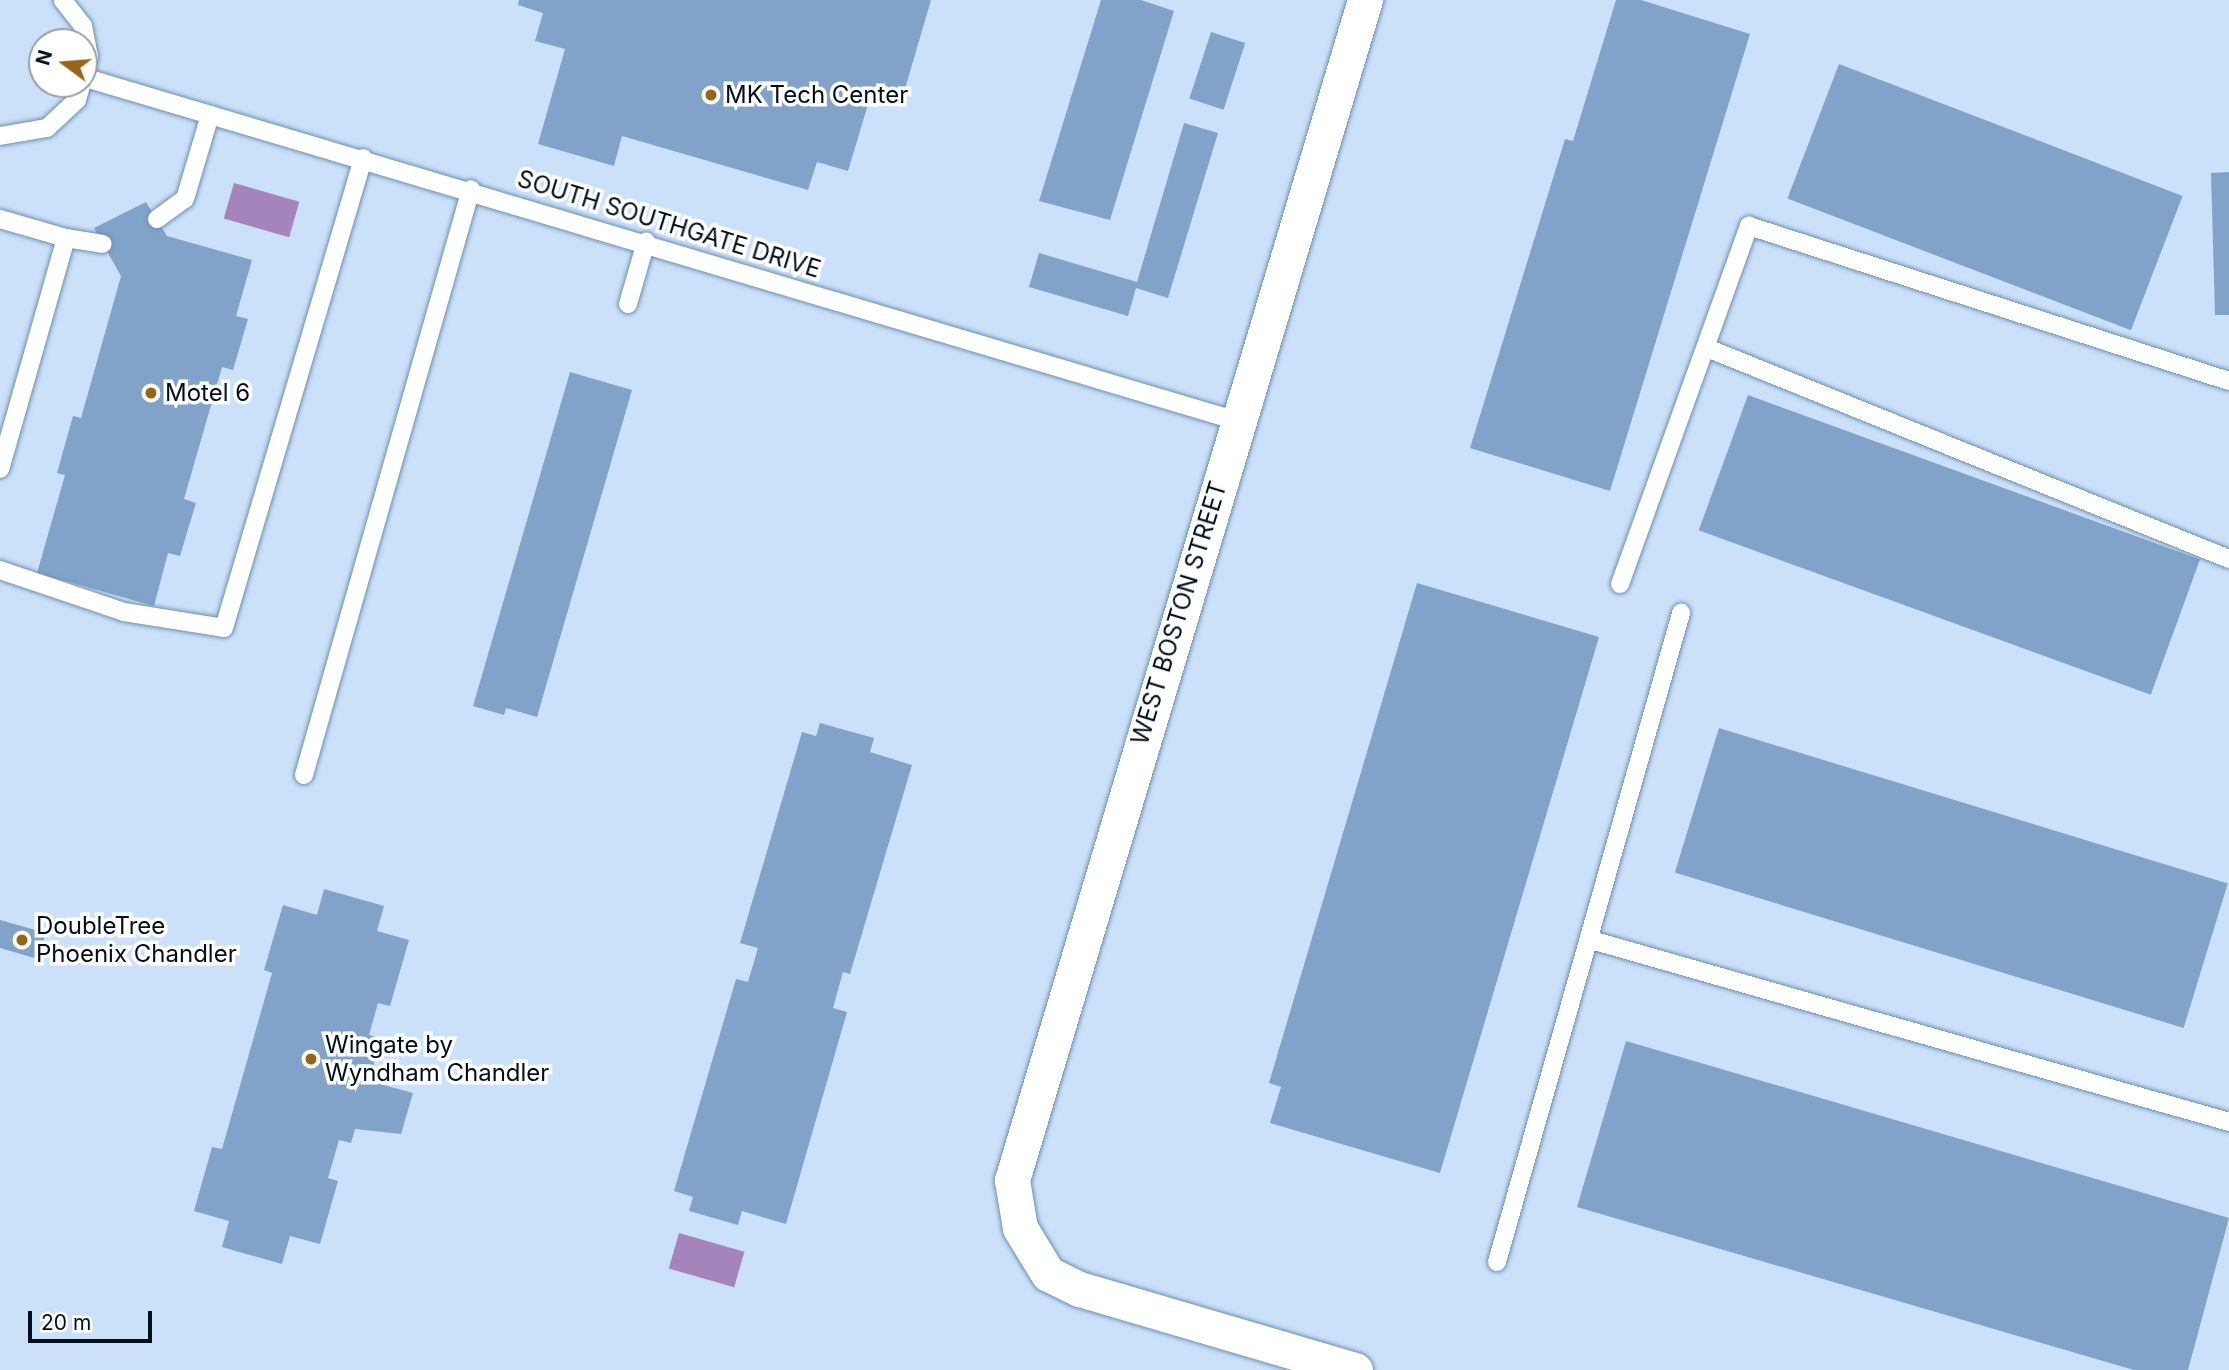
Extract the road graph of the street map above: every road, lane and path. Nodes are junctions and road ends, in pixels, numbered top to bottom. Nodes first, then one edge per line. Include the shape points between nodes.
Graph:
1 (63, 0) edge
2 (1365, 0) edge
3 (83, 28) edge
4 (98, 82) edge
5 (78, 98) edge
6 (210, 115) junction
7 (0, 136) edge
8 (363, 158) junction
9 (471, 189) junction
10 (0, 219) edge
11 (157, 219) dead end
12 (66, 238) junction
13 (646, 243) junction
14 (103, 244) dead end
15 (628, 304) dead end
16 (1707, 348) junction
17 (2229, 381) edge
18 (1237, 421) junction
19 (0, 469) edge
20 (2229, 559) edge
21 (0, 570) edge
22 (1620, 584) dead end
23 (1681, 612) dead end
24 (304, 775) dead end
25 (1591, 940) junction
26 (2229, 1122) edge
27 (1497, 1262) dead end
28 (1355, 1370) edge

1 - 3 lane
2 - 18 street, WEST BOSTON STREET
4 - 6 lane, SOUTH SOUTHGATE DRIVE
5 - 7 lane via 47,128
6 - 8 lane, SOUTH SOUTHGATE DRIVE
6 - 11 lane via 185,199
8 - 9 lane, SOUTH SOUTHGATE DRIVE
8 - 21 lane via 224,628 124,612
9 - 13 lane, SOUTH SOUTHGATE DRIVE
9 - 24 lane
10 - 12 lane
12 - 14 lane
12 - 19 lane
13 - 15 lane
13 - 18 lane, SOUTH SOUTHGATE DRIVE
16 - 17 lane via 1749,226
16 - 20 lane
16 - 22 lane
18 - 28 street, WEST BOSTON STREET via 1012,1180 1020,1228 1048,1274 1079,1289
23 - 25 lane
25 - 26 lane
25 - 27 lane

